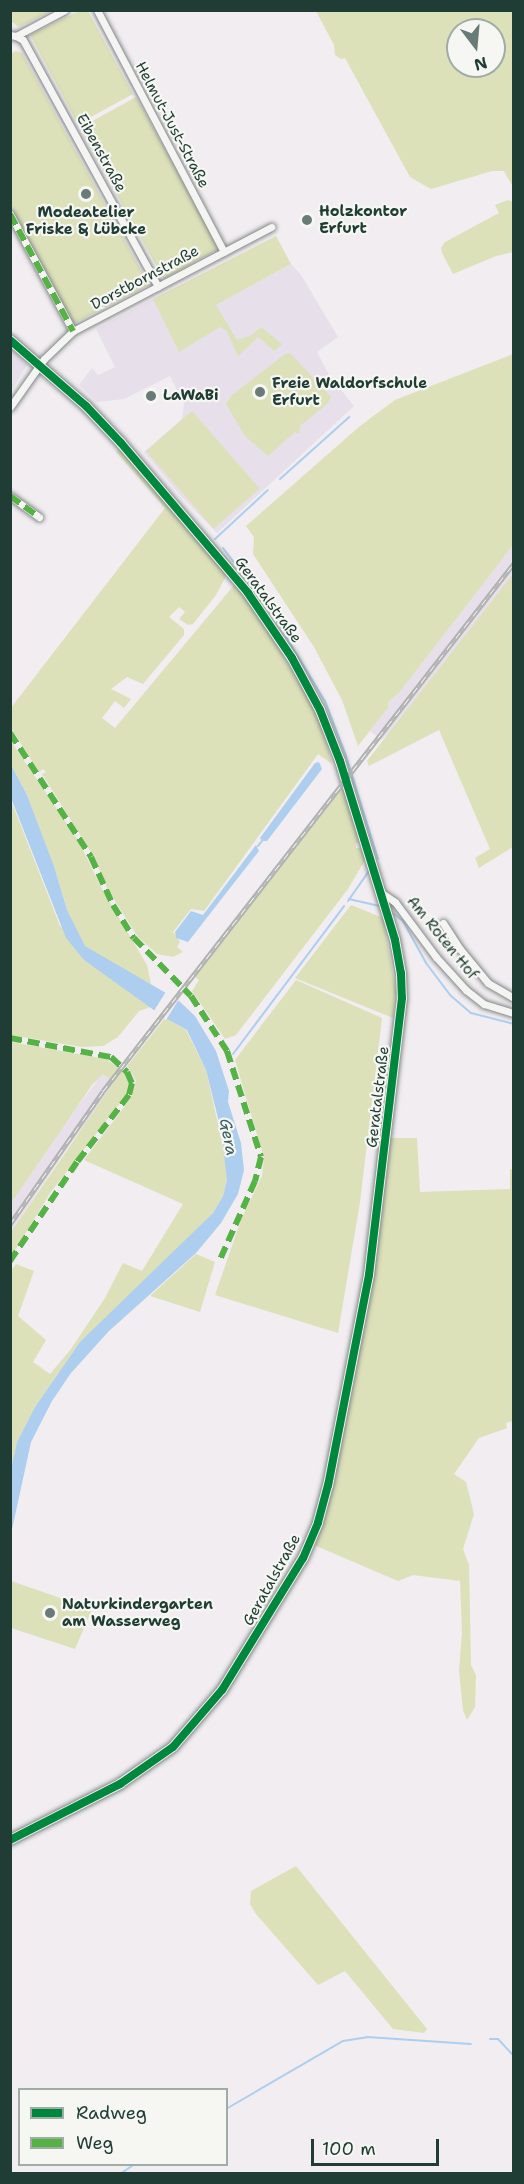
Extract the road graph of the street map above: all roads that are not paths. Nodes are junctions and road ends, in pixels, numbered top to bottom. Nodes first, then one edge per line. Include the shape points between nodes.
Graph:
1 (65, 10) edge
2 (97, 10) edge
3 (13, 35) edge
4 (12, 219) edge
5 (271, 227) dead end
6 (224, 252) junction
7 (158, 287) junction
8 (73, 331) junction
9 (10, 340) edge
10 (40, 365) junction
11 (10, 407) edge
12 (10, 496) edge
13 (39, 517) dead end
14 (382, 893) junction
15 (443, 923) dead end
16 (513, 998) edge
17 (513, 1013) edge
18 (10, 1840) edge

1 - 3 street
2 - 6 street, Helmut-Just-Straße
3 - 7 street, Eibenstraße via 23,40
4 - 8 street
5 - 6 street, Dorstbornstraße
6 - 7 street, Dorstbornstraße
7 - 8 street, Dorstbornstraße
8 - 10 street, Dorstbornstraße
9 - 10 street, Geratalstraße
10 - 11 street, Dorstbornstraße
10 - 14 street, Geratalstraße via 121,443 274,627 307,683 330,734
12 - 13 street
14 - 17 street, Am Roten Hof via 395,902 466,990 484,1004
14 - 18 street, Geratalstraße via 401,973 399,1038 369,1275 318,1523 285,1590 234,1672 200,1719 173,1747 120,1784
15 - 16 street, Am Roten Hof via 488,983

